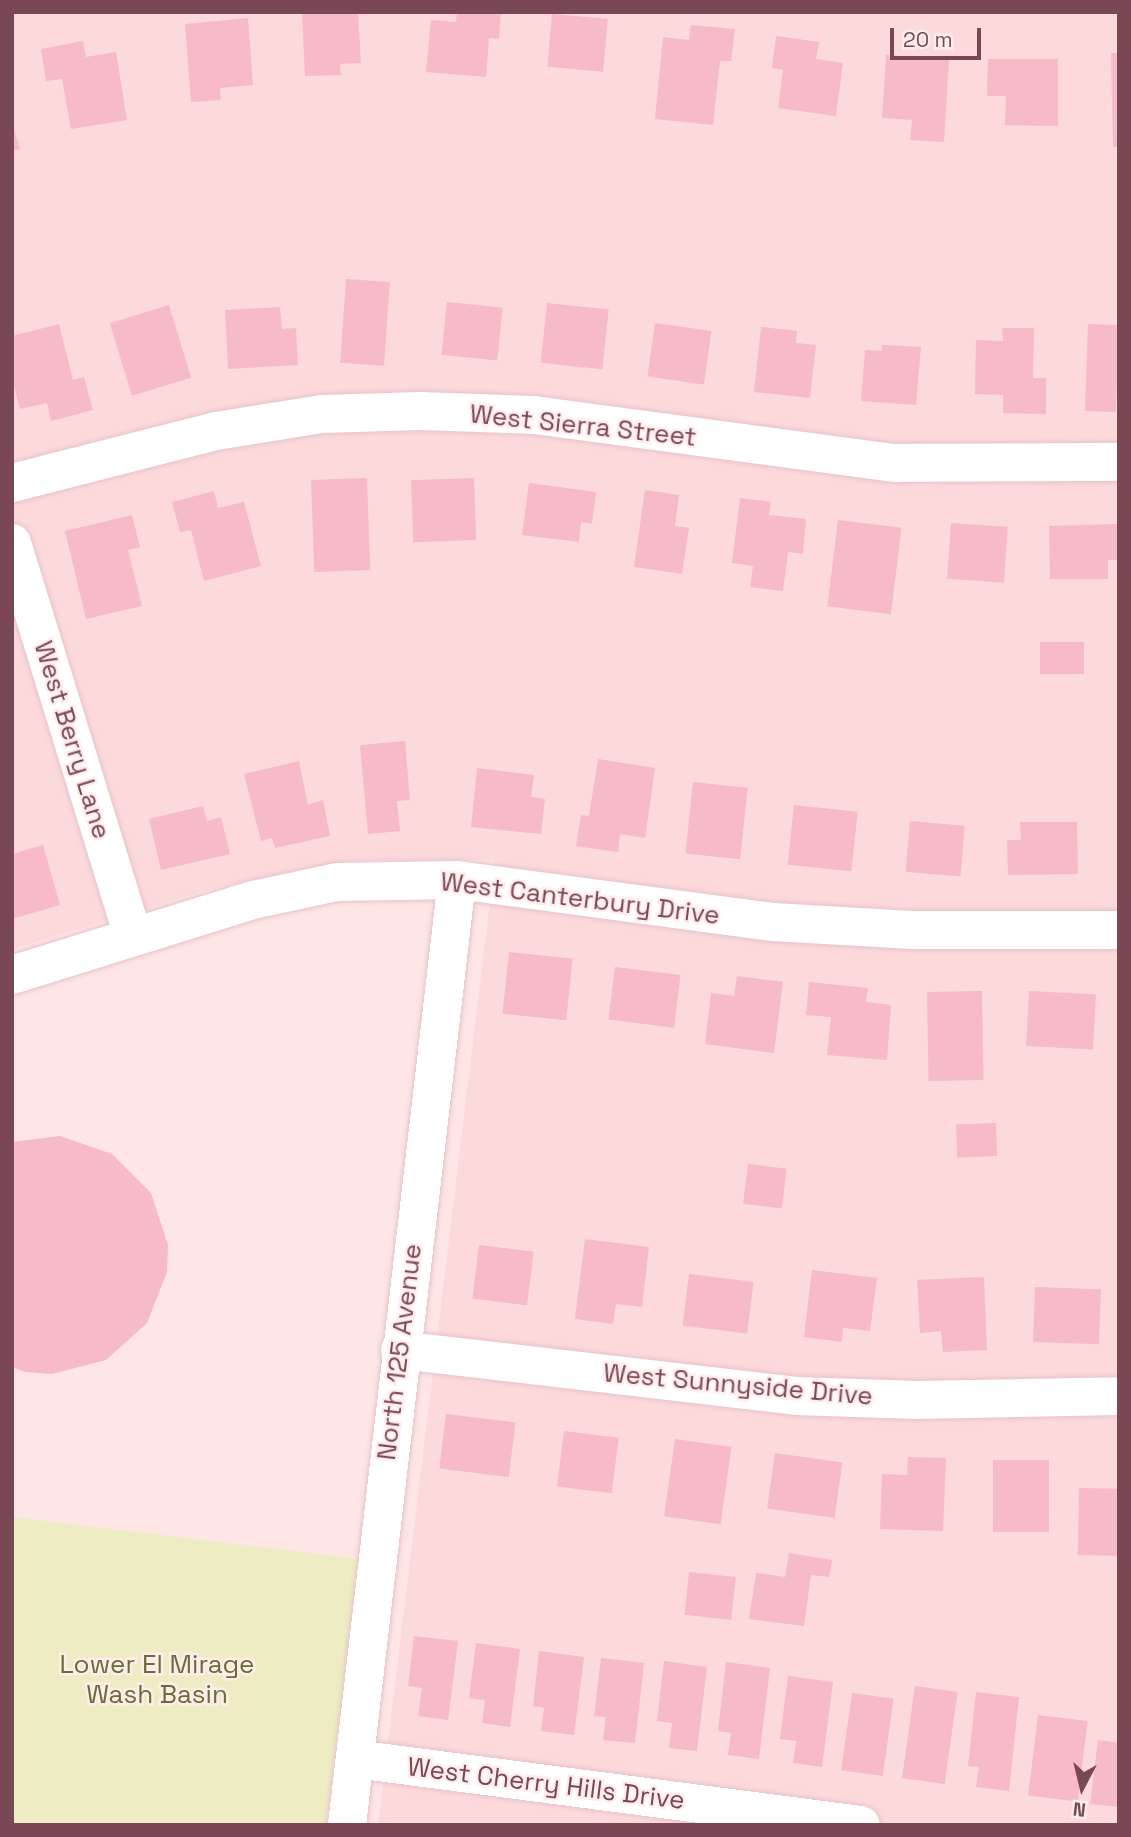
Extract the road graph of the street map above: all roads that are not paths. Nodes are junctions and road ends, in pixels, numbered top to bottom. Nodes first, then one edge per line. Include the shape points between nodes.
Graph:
1 (1119, 462) edge
2 (12, 483) edge
3 (12, 543) edge
4 (457, 880) junction
5 (1119, 929) edge
6 (133, 937) junction
7 (12, 975) edge
8 (400, 1350) junction
9 (1119, 1396) edge
10 (355, 1759) junction
11 (347, 1825) edge
12 (861, 1825) edge

1 - 2 street, West Sierra Street via 896,463 534,415 420,411 322,414 216,431
3 - 6 street, West Berry Lane
4 - 5 street, West Canterbury Drive via 773,922 912,930
4 - 6 street, West Canterbury Drive via 337,882 253,900
4 - 8 street, North 125 Avenue
6 - 7 street, West Canterbury Drive
8 - 9 street, West Sunnyside Drive via 796,1396 917,1400
8 - 10 street, North 125 Avenue
10 - 11 street, North 125 Avenue
10 - 12 street, West Cherry Hills Drive

